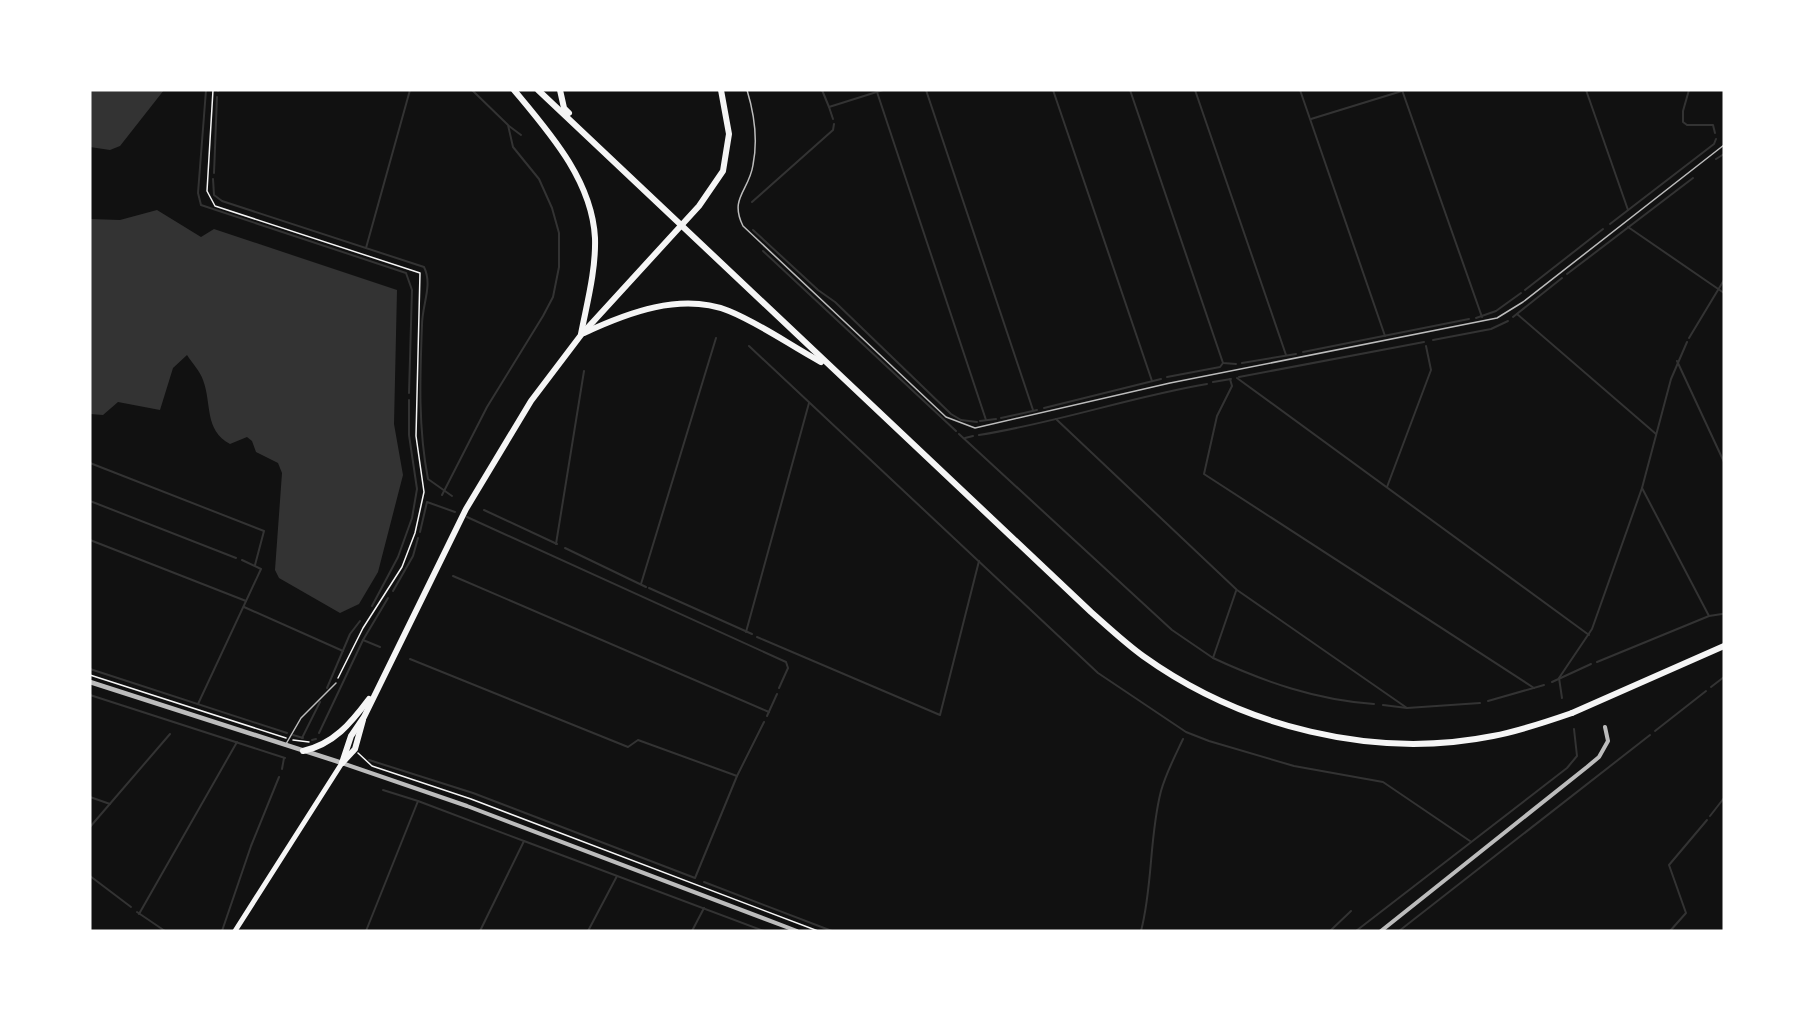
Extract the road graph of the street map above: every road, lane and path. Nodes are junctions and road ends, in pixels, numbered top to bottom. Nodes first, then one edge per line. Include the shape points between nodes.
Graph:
1 (213, 90) edge
2 (514, 90) edge
3 (538, 90) edge
4 (560, 90) edge
5 (721, 90) edge
6 (747, 90) edge
7 (593, 140) junction
8 (1724, 145) edge
9 (581, 334) junction
10 (827, 365) junction
11 (1724, 646) edge
12 (90, 675) edge
13 (90, 682) edge
14 (336, 683) joint
15 (377, 689) junction
16 (364, 717) junction
17 (1605, 727) dead end
18 (288, 739) junction
19 (314, 741) dead end
20 (286, 746) junction
21 (354, 749) junction
22 (303, 751) junction
23 (342, 763) junction
24 (235, 931) edge
25 (797, 931) edge
26 (818, 931) edge
27 (1381, 931) edge

1 - 14 path via 207,191 215,206 420,273 416,436 424,492 402,567 363,628
2 - 9 main road via 561,149 590,213 595,237 594,262
3 - 7 main road
4 - 7 main road via 564,108
5 - 9 main road via 729,134 723,171 691,216
6 - 8 lane via 755,152 750,177 736,205 743,226 946,417 975,428 1170,383 1497,318 1523,302
7 - 10 main road
9 - 10 main road via 636,312 700,304 731,312
9 - 15 main road via 531,401 475,492
10 - 11 main road via 1142,656 1214,698 1275,722 1319,734 1390,743 1492,737 1572,713
12 - 18 path
13 - 20 street
14 - 18 lane via 301,718
15 - 16 main road
15 - 22 main road via 339,734
16 - 21 main road
16 - 23 main road via 347,744
17 - 27 street via 1608,741 1587,767
18 - 19 path
18 - 20 lane
20 - 22 street
21 - 23 main road
21 - 26 path via 372,766 471,799
22 - 23 street
23 - 24 main road
23 - 25 street via 468,806

